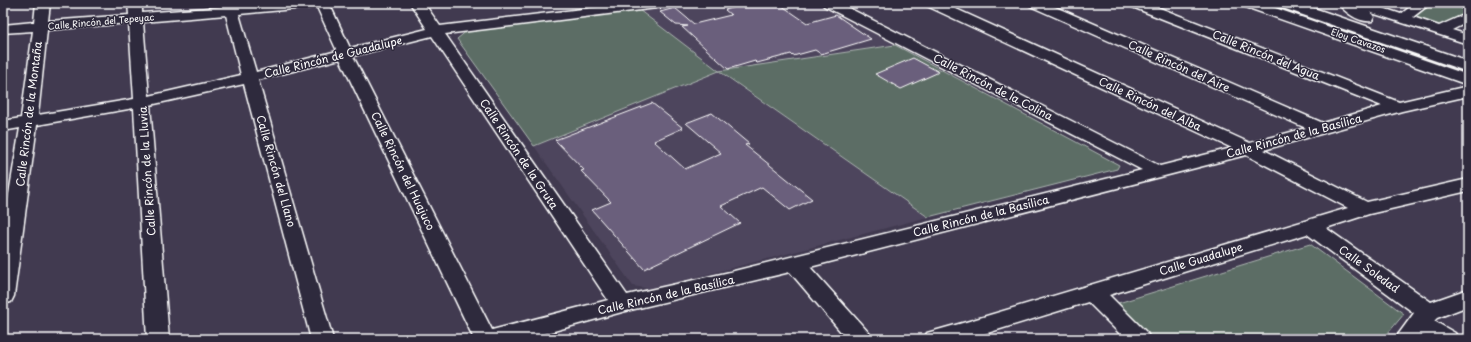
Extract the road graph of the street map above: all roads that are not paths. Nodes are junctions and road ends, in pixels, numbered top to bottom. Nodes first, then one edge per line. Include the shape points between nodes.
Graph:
1 (43, 3) edge
2 (320, 3) edge
3 (417, 3) edge
4 (665, 3) edge
5 (829, 3) edge
6 (932, 3) edge
7 (1035, 3) edge
8 (1135, 3) edge
9 (1248, 3) edge
10 (1283, 3) edge
11 (1322, 3) edge
12 (1326, 3) edge
13 (1424, 3) edge
14 (1462, 3) edge
15 (1468, 5) edge
16 (230, 7) edge
17 (1346, 10) edge
18 (136, 11) edge
19 (1468, 17) edge
20 (1402, 19) junction
21 (40, 27) junction
22 (3, 29) edge
23 (435, 31) junction
24 (1440, 31) junction
25 (1468, 40) edge
26 (1383, 49) junction
27 (1468, 52) edge
28 (345, 54) junction
29 (1468, 67) edge
30 (250, 78) junction
31 (1468, 80) edge
32 (1468, 91) edge
33 (143, 102) junction
34 (1398, 107) junction
35 (29, 122) junction
36 (3, 126) edge
37 (1323, 129) junction
38 (1248, 149) junction
39 (1157, 171) junction
40 (1468, 185) edge
41 (1365, 209) junction
42 (1310, 226) junction
43 (794, 263) junction
44 (1092, 292) junction
45 (3, 296) edge
46 (1468, 297) edge
47 (622, 304) junction
48 (1418, 325) edge
49 (969, 335) edge
50 (158, 339) edge
51 (322, 339) edge
52 (485, 339) edge
53 (493, 339) edge
54 (861, 339) edge
55 (935, 339) edge
56 (1139, 339) edge
57 (1447, 339) edge

1 - 21 street, Calle Rincón de la Montaña
2 - 16 street, Calle Rincón del Tepeyac
2 - 28 street, Calle Rincón del Huajuco
3 - 23 street, Calle Rincón de la Gruta
4 - 23 street, Calle Rincón de Guadalupe
5 - 39 street, Calle Rincón de la Colina
6 - 38 street, Calle Rincón del Alba
7 - 37 street, Calle Rincón del Aire
8 - 34 street, Calle Rincón del Agua
9 - 26 street, Eloy Cavazos
10 - 17 main road
11 - 17 main road
12 - 17 main road
13 - 20 street
14 - 15 street
16 - 18 street, Calle Rincón del Tepeyac
16 - 30 street, Calle Rincón del Llano
17 - 20 street
17 - 26 main road
17 - 27 main road
17 - 29 main road
18 - 21 street, Calle Rincón del Tepeyac
18 - 33 street, Calle Rincón de la Lluvia
19 - 24 street
20 - 24 street
21 - 22 street, Calle Rincón del Tepeyac
21 - 35 street, Calle Rincón de la Montaña
23 - 28 street, Calle Rincón de Guadalupe
23 - 47 street, Calle Rincón de la Gruta
24 - 25 street
26 - 31 street, Eloy Cavazos
28 - 30 street, Calle Rincón de Guadalupe
28 - 52 street, Calle Rincón del Huajuco
30 - 33 street, Calle Rincón de Guadalupe
30 - 51 street, Calle Rincón del Llano
32 - 34 street, Calle Rincón de la Basílica
33 - 35 street, Calle Rincón de Guadalupe
33 - 50 street, Calle Rincón de la Lluvia
34 - 37 street, Calle Rincón de la Basílica
35 - 36 street, Calle Rincón de Guadalupe
35 - 45 street, Calle Rincón de la Montaña
37 - 38 street, Calle Rincón de la Basílica
38 - 39 street, Calle Rincón de la Basílica
38 - 41 street, Calle Rincón del Alba
39 - 43 street, Calle Rincón de la Basílica
40 - 41 street, Calle Guadalupe
41 - 42 street, Calle Guadalupe
42 - 44 street, Calle Guadalupe
42 - 48 street, Calle Soledad
43 - 47 street, Calle Rincón de la Basílica
43 - 54 street
44 - 49 street, Calle Guadalupe
44 - 56 street
46 - 48 street
47 - 53 street, Calle Rincón de la Basílica
48 - 57 street, Calle Soledad
49 - 55 street, Calle Guadalupe

